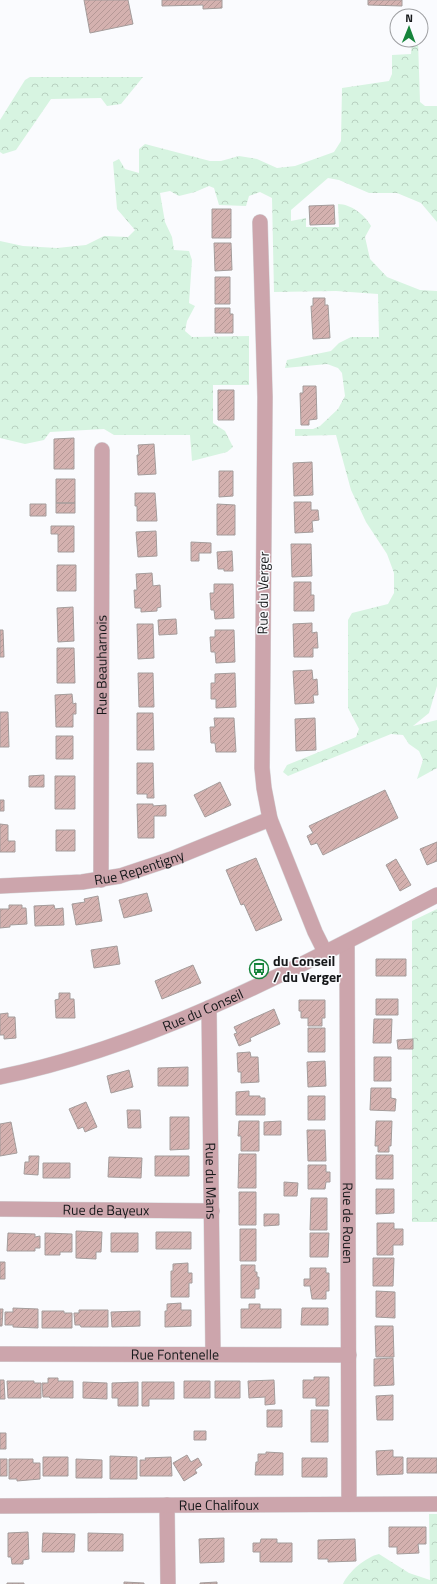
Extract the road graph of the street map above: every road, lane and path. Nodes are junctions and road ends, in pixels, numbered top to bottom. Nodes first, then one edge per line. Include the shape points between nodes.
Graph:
1 (260, 222) dead end
2 (102, 450) dead end
3 (270, 819) junction
4 (101, 880) junction
5 (0, 886) edge
6 (437, 895) edge
7 (347, 942) junction
8 (325, 952) junction
9 (209, 1008) junction
10 (0, 1077) edge
11 (0, 1209) edge
12 (212, 1211) junction
13 (0, 1354) edge
14 (213, 1354) junction
15 (349, 1355) junction
16 (349, 1504) junction
17 (437, 1504) edge
18 (167, 1505) junction
19 (0, 1506) edge
20 (168, 1584) edge

1 - 3 street, Rue du Verger via 265,397 262,768
2 - 4 street, Rue Beauharnois
3 - 4 street, Rue Repentigny via 141,870
3 - 8 street, Rue du Verger
4 - 5 street, Rue Repentigny
6 - 7 street, Rue du Conseil
7 - 8 street, Rue du Conseil
7 - 15 street, Rue de Rouen
8 - 9 street, Rue du Conseil
9 - 10 street, Rue du Conseil via 116,1044
9 - 12 street, Rue du Mans
11 - 12 street, Rue de Bayeux
12 - 14 street, Rue du Mans
13 - 14 street, Rue Fontenelle
14 - 15 street, Rue Fontenelle
15 - 16 street, Rue de Rouen
16 - 17 street, Rue Chalifoux
16 - 18 street, Rue Chalifoux
18 - 19 street, Rue Chalifoux
18 - 20 street

